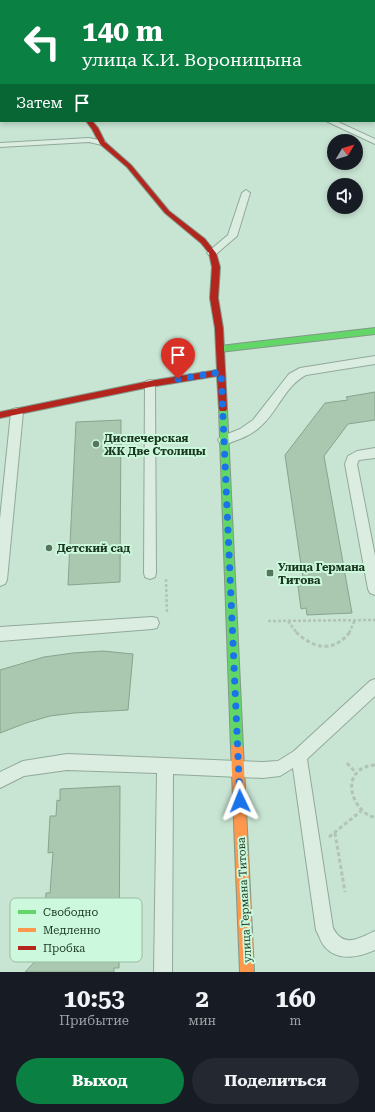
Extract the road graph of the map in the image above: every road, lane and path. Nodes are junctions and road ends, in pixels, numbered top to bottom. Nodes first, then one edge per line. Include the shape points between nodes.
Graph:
1 (89, 122) edge
2 (332, 122) edge
3 (375, 142) edge
4 (102, 143) junction
5 (0, 145) edge
6 (246, 194) dead end
7 (212, 253) junction
8 (375, 331) edge
9 (220, 349) junction
10 (375, 360) edge
11 (221, 372) junction
12 (150, 384) junction
13 (17, 412) junction
14 (0, 415) edge
15 (224, 440) junction
16 (375, 453) edge
17 (3, 515) edge
18 (150, 573) joint
19 (0, 580) edge
20 (375, 589) edge
21 (355, 620) junction
22 (375, 620) edge
23 (268, 621) dead end
24 (288, 621) junction
25 (152, 623) joint
26 (0, 634) edge
27 (375, 686) edge
28 (299, 756) junction
29 (347, 762) dead end
30 (375, 765) edge
31 (165, 767) junction
32 (238, 770) junction
33 (356, 773) junction
34 (0, 780) edge
35 (361, 811) junction
36 (375, 818) edge
37 (335, 832) junction
38 (313, 850) junction
39 (345, 892) dead end
40 (375, 940) edge
41 (163, 972) edge
42 (247, 972) edge

1 - 4 street
2 - 3 lane
4 - 5 lane via 89,140
4 - 7 street via 129,166 167,212 203,241
6 - 7 lane via 232,236
7 - 9 street, улица Германа Титова via 216,267 214,298
8 - 9 street
9 - 11 street, улица Германа Титова
10 - 15 lane via 298,373 257,423 244,432
11 - 12 street
11 - 15 street, улица Германа Титова
12 - 13 street
12 - 18 lane
13 - 14 street
13 - 17 lane
15 - 32 street, улица Германа Титова
16 - 20 lane via 357,456 350,464
17 - 19 lane
18 - 25 path via 166,572 167,621
21 - 22 path
21 - 24 path
21 - 24 path via 349,636 342,642 323,647 298,636
23 - 24 path
25 - 26 lane
27 - 28 lane
28 - 32 lane via 280,768
28 - 38 lane
29 - 33 path
30 - 33 path via 362,767
31 - 32 lane
31 - 34 lane via 67,762 23,769
31 - 41 lane
32 - 42 street, улица Германа Титова
33 - 35 path via 352,782 352,792
35 - 36 path
35 - 37 path
37 - 38 path
37 - 39 path
38 - 40 lane via 325,930 331,941 341,948 359,948 368,946

